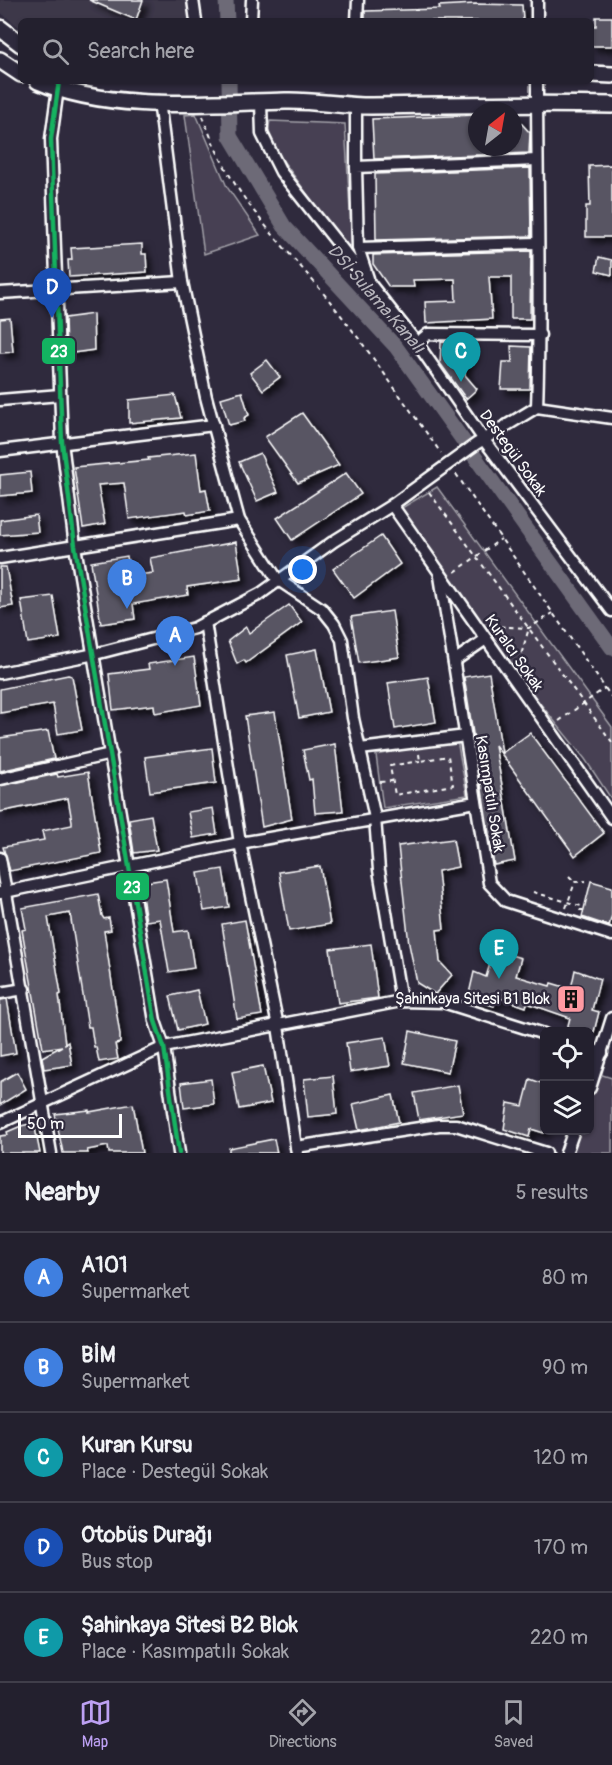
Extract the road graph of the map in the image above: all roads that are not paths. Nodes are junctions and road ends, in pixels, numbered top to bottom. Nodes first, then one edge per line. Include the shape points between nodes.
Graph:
1 (193, 0) edge
2 (252, 0) edge
3 (358, 0) edge
4 (537, 0) edge
5 (196, 18) edge
6 (251, 18) edge
7 (357, 18) edge
8 (537, 18) edge
9 (0, 28) edge
10 (18, 42) edge
11 (0, 60) edge
12 (18, 72) edge
13 (594, 74) edge
14 (612, 75) edge
15 (537, 84) edge
16 (58, 85) edge
17 (159, 101) junction
18 (253, 103) junction
19 (356, 105) junction
20 (537, 105) junction
21 (612, 105) edge
22 (537, 160) junction
23 (356, 167) junction
24 (536, 243) junction
25 (358, 248) junction
26 (182, 282) junction
27 (372, 287) junction
28 (55, 288) junction
29 (0, 293) edge
30 (540, 335) junction
31 (417, 343) junction
32 (60, 394) junction
33 (0, 400) edge
34 (537, 406) junction
35 (612, 418) edge
36 (214, 424) junction
37 (62, 442) junction
38 (480, 442) junction
39 (0, 451) edge
40 (392, 505) junction
41 (239, 520) junction
42 (75, 546) junction
43 (0, 558) edge
44 (442, 578) junction
45 (277, 579) junction
46 (612, 611) edge
47 (205, 622) junction
48 (486, 639) junction
49 (95, 654) junction
50 (454, 661) junction
51 (0, 673) edge
52 (466, 736) junction
53 (360, 749) junction
54 (111, 754) junction
55 (0, 779) edge
56 (476, 802) junction
57 (375, 818) junction
58 (612, 818) edge
59 (240, 843) junction
60 (0, 858) edge
61 (128, 865) junction
62 (3, 892) edge
63 (612, 935) edge
64 (24, 989) junction
65 (0, 993) edge
66 (400, 1001) junction
67 (612, 1018) edge
68 (278, 1026) junction
69 (540, 1034) edge
70 (164, 1047) junction
71 (594, 1050) edge
72 (602, 1053) junction
73 (592, 1081) edge
74 (44, 1103) junction
75 (0, 1123) edge
76 (573, 1135) edge
77 (297, 1150) edge
78 (51, 1153) edge
79 (179, 1153) edge
80 (546, 1153) edge
81 (566, 1153) edge

1 - 5 street
2 - 6 street
3 - 7 street
4 - 8 street
9 - 10 main road
11 - 12 main road
13 - 14 main road
15 - 20 street
16 - 17 main road via 102,100
16 - 28 street via 51,139
17 - 18 main road
17 - 26 street
18 - 19 main road
18 - 27 street, Destegül Sokak via 262,134 281,172
19 - 20 main road
19 - 23 street
20 - 21 main road
20 - 22 street
22 - 23 street
22 - 24 street
23 - 25 street
24 - 25 street
24 - 30 street
25 - 27 street
26 - 28 street
26 - 36 street
27 - 31 street, Destegül Sokak
28 - 29 street
28 - 32 street
30 - 31 street via 428,334
30 - 34 street
31 - 38 street, Destegül Sokak
32 - 33 street
32 - 37 street
34 - 35 street
34 - 38 street
36 - 37 street
36 - 41 street
37 - 39 street
37 - 42 street
38 - 40 street
38 - 46 street, Destegül Sokak
40 - 44 street, Kuralcı Sokak
40 - 45 street
41 - 42 street
41 - 45 street
42 - 43 street
42 - 49 street
44 - 48 street, Kuralcı Sokak
44 - 50 street, Kasımpatılı Sokak
45 - 47 street via 260,594
45 - 53 street via 322,609 342,640
47 - 49 street
47 - 59 street
48 - 50 street
48 - 58 street, Kuralcı Sokak
49 - 51 street
49 - 54 street
50 - 52 street, Kasımpatılı Sokak
52 - 53 street
52 - 56 street, Kasımpatılı Sokak
53 - 57 street
54 - 55 street
54 - 61 street
56 - 57 street
56 - 63 street, Kasımpatılı Sokak via 489,883 506,901
57 - 59 street
57 - 66 street via 379,870
59 - 61 street
59 - 68 street
60 - 62 street
61 - 62 street
61 - 70 street via 155,1022
62 - 64 street
64 - 65 street
64 - 74 street
66 - 68 street
66 - 69 street via 443,1002
67 - 72 street
68 - 70 street
68 - 77 street
70 - 74 street
70 - 79 street
71 - 72 street
72 - 73 street
74 - 75 street
74 - 78 street
76 - 81 street
77 - 80 street via 456,1125

